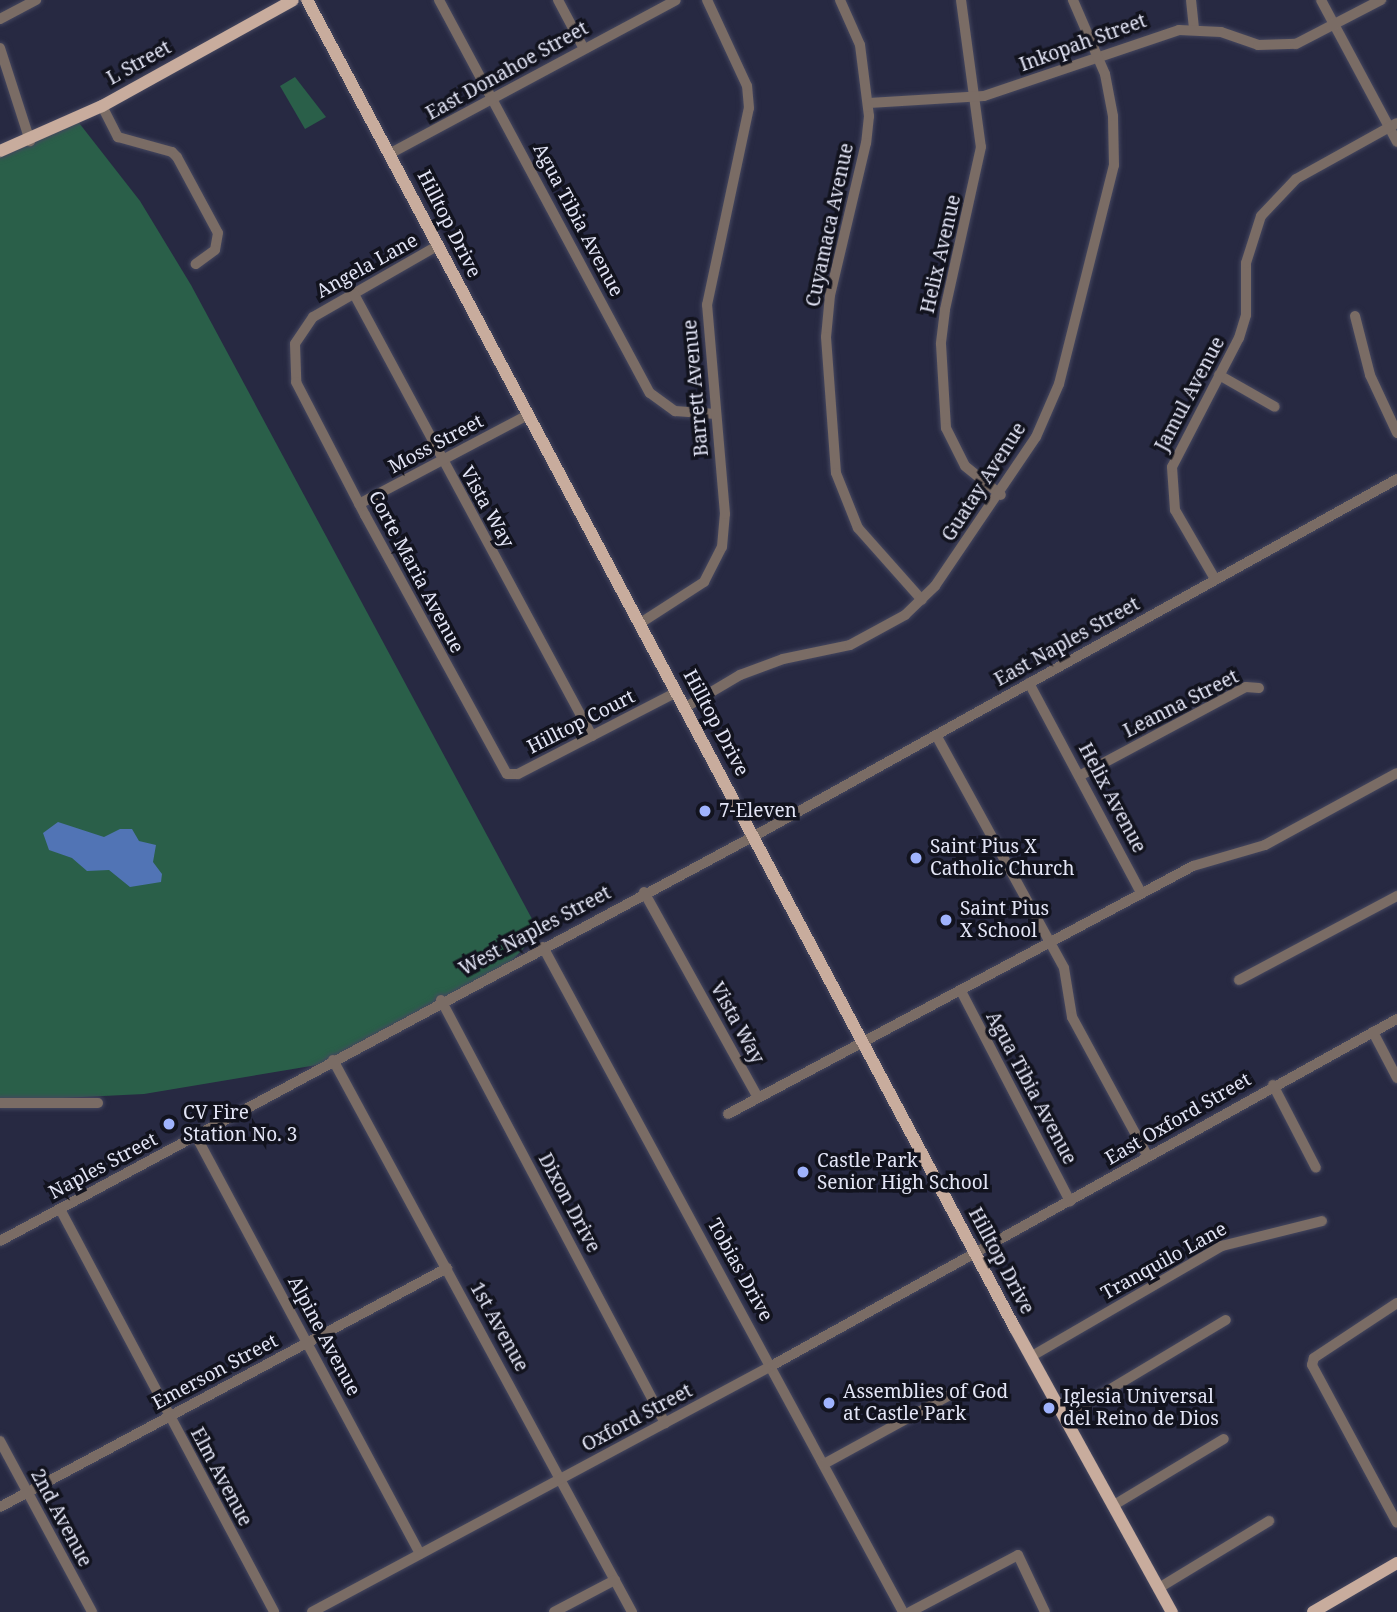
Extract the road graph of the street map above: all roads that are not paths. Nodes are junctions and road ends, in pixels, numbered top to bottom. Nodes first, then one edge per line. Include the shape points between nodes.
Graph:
1 (36, 0) edge
2 (293, 0) edge
3 (307, 0) edge
4 (439, 0) edge
5 (558, 0) edge
6 (676, 0) edge
7 (707, 0) edge
8 (841, 0) edge
9 (961, 0) edge
10 (1073, 0) edge
11 (1191, 0) edge
12 (1321, 0) edge
13 (1381, 0) edge
14 (0, 19) edge
15 (1335, 25) junction
16 (1194, 29) junction
17 (0, 48) edge
18 (584, 49) junction
19 (1100, 57) junction
20 (976, 97) junction
21 (495, 100) junction
22 (869, 103) junction
23 (102, 106) junction
24 (1393, 125) edge
25 (30, 141) junction
26 (1397, 142) edge
27 (0, 151) edge
28 (391, 153) junction
29 (438, 246) junction
30 (196, 264) dead end
31 (354, 294) junction
32 (1355, 316) dead end
33 (1219, 375) junction
34 (300, 391) joint
35 (1275, 407) dead end
36 (716, 414) junction
37 (528, 415) junction
38 (1397, 433) edge
39 (442, 461) junction
40 (1397, 479) edge
41 (1001, 495) junction
42 (359, 504) junction
43 (1215, 579) junction
44 (922, 600) junction
45 (642, 622) junction
46 (1029, 683) junction
47 (1259, 688) dead end
48 (677, 692) junction
49 (686, 707) junction
50 (936, 735) junction
51 (592, 736) junction
52 (502, 768) joint
53 (1397, 773) edge
54 (1081, 775) junction
55 (753, 834) junction
56 (644, 892) junction
57 (1141, 893) junction
58 (1397, 896) edge
59 (1048, 944) junction
60 (543, 947) junction
61 (1239, 980) dead end
62 (961, 991) junction
63 (441, 1000) junction
64 (1397, 1019) edge
65 (1373, 1032) junction
66 (864, 1044) junction
67 (333, 1060) junction
68 (1397, 1078) edge
69 (1273, 1085) junction
70 (758, 1098) junction
71 (98, 1102) dead end
72 (0, 1103) edge
73 (728, 1114) dead end
74 (196, 1136) junction
75 (1148, 1157) junction
76 (1316, 1168) dead end
77 (1070, 1201) junction
78 (60, 1209) junction
79 (1322, 1221) dead end
80 (0, 1241) edge
81 (977, 1252) junction
82 (447, 1268) junction
83 (1397, 1303) edge
84 (1226, 1320) dead end
85 (308, 1343) junction
86 (1032, 1356) junction
87 (773, 1365) junction
88 (950, 1395) dead end
89 (1066, 1415) junction
90 (169, 1417) junction
91 (665, 1423) junction
92 (1224, 1439) dead end
93 (0, 1441) edge
94 (824, 1464) junction
95 (562, 1478) junction
96 (27, 1492) junction
97 (1114, 1506) junction
98 (0, 1507) edge
99 (1269, 1521) dead end
100 (1397, 1523) edge
101 (420, 1554) junction
102 (1397, 1563) edge
103 (615, 1580) junction
104 (1159, 1588) junction
105 (92, 1612) edge
106 (274, 1612) edge
107 (312, 1612) edge
108 (554, 1612) edge
109 (632, 1612) edge
110 (903, 1612) edge
111 (910, 1612) edge
112 (1045, 1612) edge
113 (1172, 1612) edge
114 (1313, 1612) edge

1 - 14 street
2 - 23 main road, L Street
3 - 28 main road, Hilltop Drive
4 - 21 street, Agua Tibia Avenue
5 - 18 street
6 - 18 street, East Donahoe Street
7 - 36 street, Barrett Avenue via 747,86 749,108 707,305
8 - 22 street, Cuyamaca Avenue via 860,45
9 - 20 street, Helix Avenue
10 - 19 street, Guatay Avenue
11 - 16 street
12 - 15 street
13 - 15 street, Inkopah Street
15 - 16 street, Inkopah Street via 1296,44 1277,46
15 - 24 street
16 - 19 street, Inkopah Street via 1162,33
17 - 25 street
18 - 21 street, East Donahoe Street
19 - 20 street, Inkopah Street
19 - 41 street, Guatay Avenue via 1114,140 1104,218 1059,384 1036,437
20 - 22 street, Inkopah Street
20 - 41 street, Helix Avenue via 981,147 944,310 941,344 946,428 965,466
21 - 28 street, East Donahoe Street
21 - 36 street, Agua Tibia Avenue via 650,393 675,411
22 - 44 street, Cuyamaca Avenue via 868,133 834,275 827,325 835,465 841,492 858,528
23 - 25 main road, L Street
23 - 30 street via 118,137 177,157 218,233 215,250
24 - 26 street
24 - 33 street, Jamul Avenue via 1296,179 1261,216 1246,263 1246,315
25 - 27 main road, L Street
28 - 29 main road, Hilltop Drive
29 - 31 street, Angela Lane
29 - 37 main road, Hilltop Drive
31 - 34 street, Angela Lane via 313,317 297,337 292,367
31 - 39 street, Vista Way
32 - 38 street via 1372,380
33 - 35 street
33 - 43 street, Jamul Avenue via 1173,462 1171,480 1175,510
34 - 42 street, Corte Maria Avenue
36 - 45 street, Barrett Avenue via 725,514 722,547 704,582
37 - 39 street, Moss Street
37 - 45 main road, Hilltop Drive
39 - 42 street, Moss Street
39 - 51 street, Vista Way
40 - 43 street, East Naples Street
41 - 44 street, Guatay Avenue
42 - 52 street, Corte Maria Avenue
43 - 46 street, East Naples Street
44 - 49 street, Guatay Avenue via 850,645 774,662 740,675
45 - 48 main road, Hilltop Drive
46 - 50 street, East Naples Street
46 - 54 street, Helix Avenue
47 - 54 street, Leanna Street via 1246,687
48 - 49 main road, Hilltop Drive
48 - 51 street, Hilltop Court
49 - 55 main road, Hilltop Drive
50 - 55 street, East Naples Street
50 - 59 street
51 - 52 street, Hilltop Court via 518,774 507,774
53 - 57 street via 1265,845 1194,866
54 - 57 street, Helix Avenue
55 - 56 street, West Naples Street
55 - 66 main road, Hilltop Drive
56 - 60 street, West Naples Street
56 - 70 street, Vista Way
57 - 59 street
58 - 61 street
59 - 62 street
59 - 75 street via 1068,976 1072,1017
60 - 63 street, West Naples Street
60 - 87 street, Tobias Drive
62 - 66 street
62 - 77 street, Agua Tibia Avenue
63 - 67 street, West Naples Street
63 - 91 street, Dixon Drive
64 - 65 street, East Oxford Street
65 - 68 street
65 - 69 street, East Oxford Street
66 - 70 street
66 - 81 main road, Hilltop Drive
67 - 74 street, Naples Street
67 - 82 street, 1st Avenue
69 - 75 street, East Oxford Street
69 - 76 street
70 - 73 street
71 - 72 street
74 - 78 street, Naples Street
74 - 85 street, Alpine Avenue
75 - 77 street, East Oxford Street
77 - 81 street, East Oxford Street
78 - 80 street, Naples Street
78 - 90 street, Elm Avenue
79 - 86 street, Tranquilo Lane via 1222,1245
81 - 86 main road, Hilltop Drive
81 - 87 street, Oxford Street
82 - 85 street, Emerson Street
82 - 95 street, 1st Avenue
83 - 100 street via 1314,1358 1312,1365
84 - 89 street
85 - 90 street, Emerson Street
85 - 101 street, Alpine Avenue
86 - 89 main road, Hilltop Drive
87 - 91 street, Oxford Street
87 - 94 street, Tobias Drive
88 - 94 street
89 - 97 main road, Hilltop Drive
90 - 96 street, Emerson Street
90 - 106 street, Elm Avenue
91 - 95 street, Oxford Street
92 - 97 street
93 - 96 street, 2nd Avenue
94 - 110 street, Tobias Drive
95 - 101 street, Oxford Street
95 - 103 street, 1st Avenue
96 - 98 street, Emerson Street
96 - 105 street, 2nd Avenue
97 - 104 main road, Hilltop Drive
99 - 104 street
101 - 107 street, Oxford Street
102 - 114 main road
103 - 108 street
103 - 109 street, 1st Avenue
104 - 113 main road, Hilltop Drive
111 - 112 street via 1018,1555

